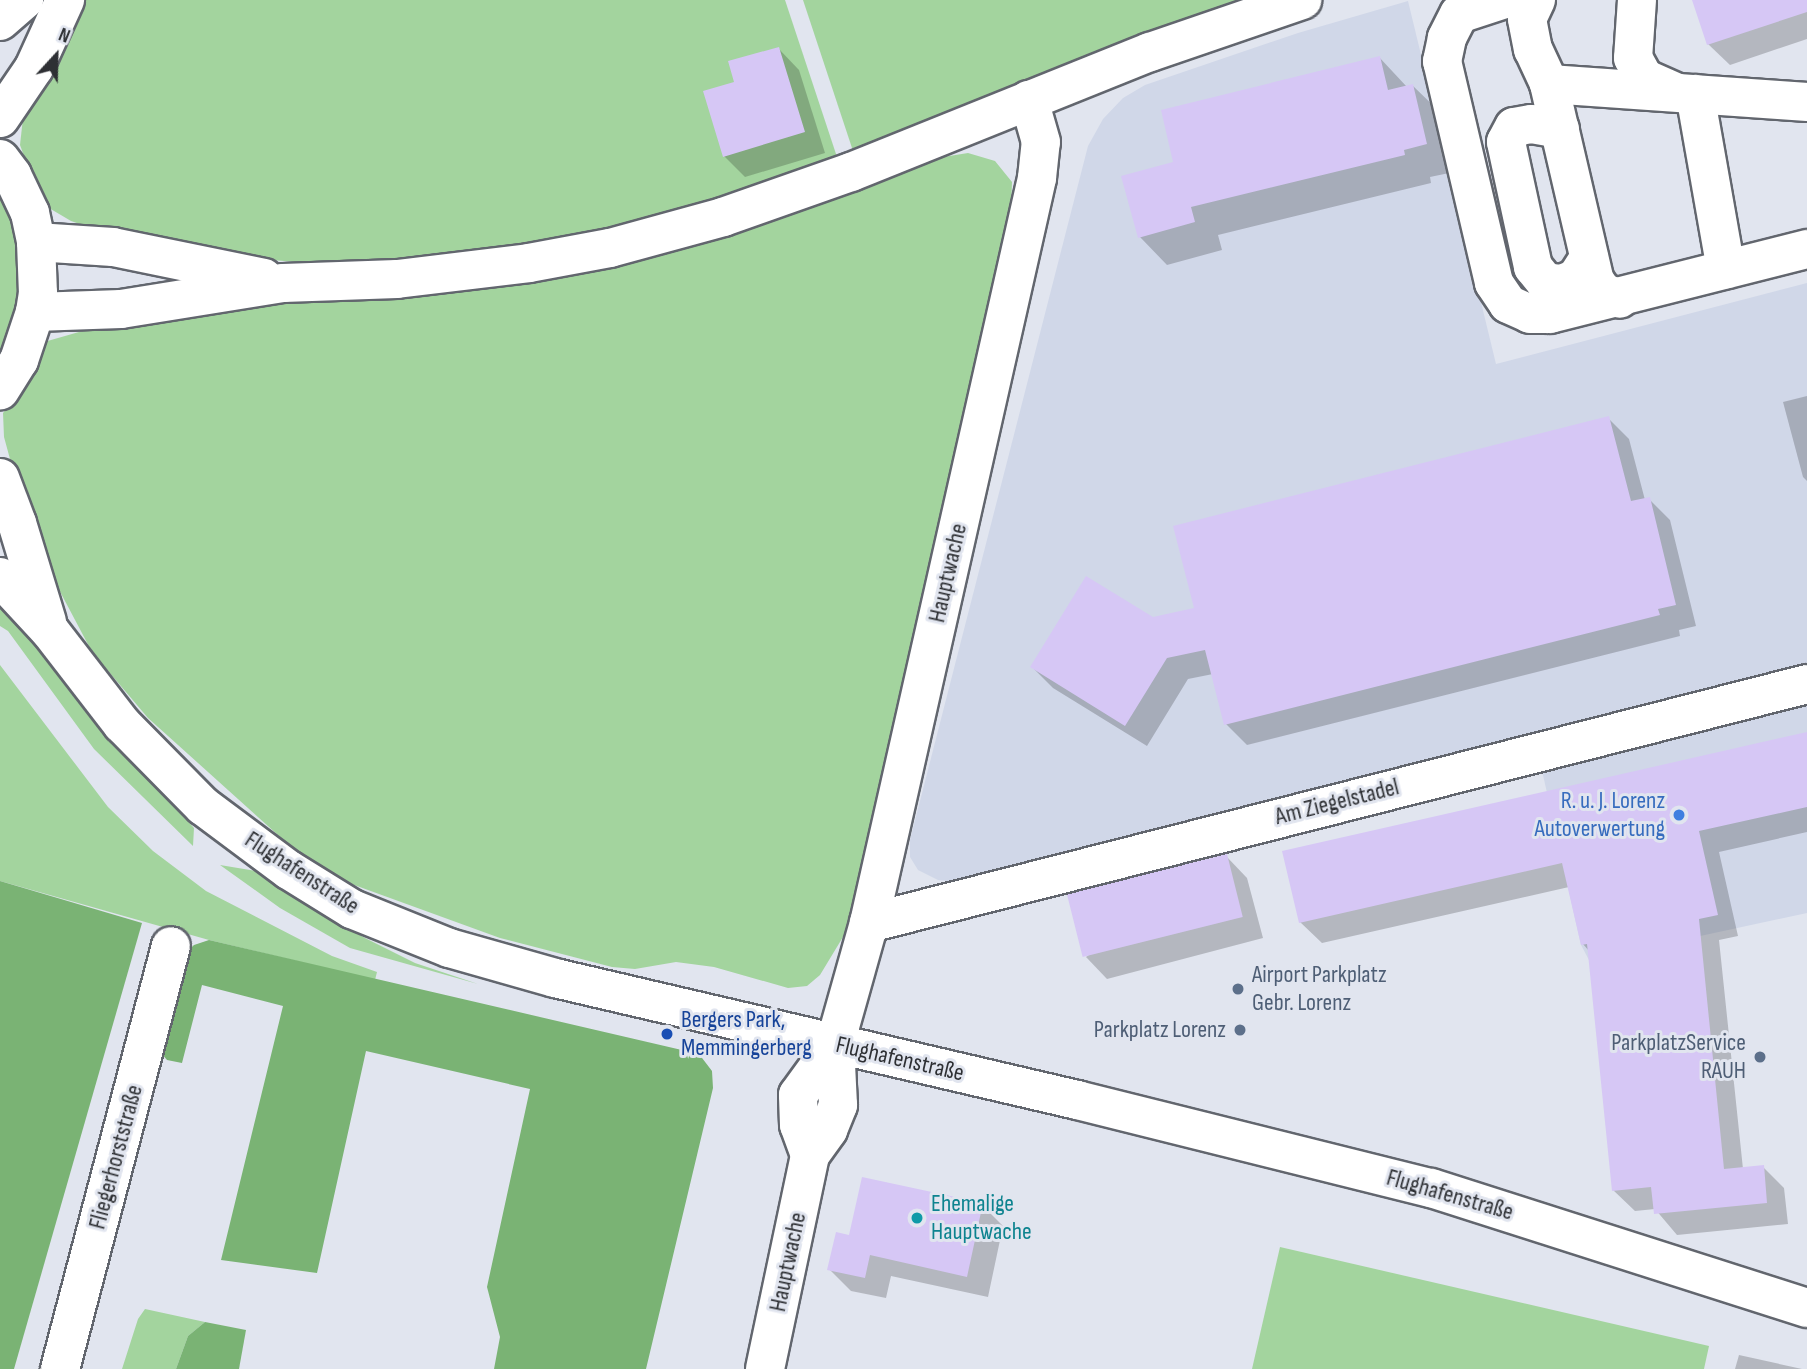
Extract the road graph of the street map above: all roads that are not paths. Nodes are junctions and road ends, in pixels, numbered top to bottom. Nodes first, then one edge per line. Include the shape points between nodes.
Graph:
1 (24, 0) edge
2 (65, 0) edge
3 (1302, 0) edge
4 (1502, 0) edge
5 (1536, 0) edge
6 (1637, 0) edge
7 (0, 21) edge
8 (1549, 84) junction
9 (1685, 93) junction
10 (1029, 100) junction
11 (1807, 102) edge
12 (0, 118) edge
13 (1560, 129) junction
14 (0, 159) edge
15 (36, 243) junction
16 (1807, 249) edge
17 (1589, 258) junction
18 (1726, 269) junction
19 (283, 283) junction
20 (1620, 299) junction
21 (35, 312) junction
22 (0, 390) edge
23 (0, 478) edge
24 (0, 578) edge
25 (50, 631) junction
26 (1807, 684) edge
27 (869, 923) junction
28 (171, 946) dead end
29 (835, 1044) junction
30 (1807, 1308) edge
31 (60, 1369) edge
32 (765, 1369) edge

1 - 7 street
2 - 12 street via 34,68
3 - 10 street
4 - 20 street via 1459,14 1442,61 1494,282 1508,304 1530,314
5 - 8 street via 1527,19 1533,49
6 - 9 street via 1633,58 1644,78
8 - 9 street
8 - 13 street
9 - 11 street
9 - 18 street
10 - 19 street via 851,172 723,217 610,248 397,279
10 - 27 street, Hauptwache via 1041,142 1037,178
13 - 17 street
13 - 17 street via 1531,124 1514,127 1506,142 1533,267 1545,282 1562,284 1576,278
14 - 15 street via 30,213
15 - 19 street via 113,247
15 - 21 street
16 - 18 street
17 - 20 street via 1603,292
18 - 20 street
19 - 21 street via 121,309
21 - 22 street via 19,360
23 - 25 street, Flughafenstraße
24 - 25 street, Flughafenstraße
25 - 29 street, Flughafenstraße via 122,724 204,806 289,870 352,909 449,948 555,978
26 - 27 street, Am Ziegelstadel
27 - 29 street, Hauptwache
28 - 31 street, Fliegerhorststraße
29 - 30 street, Flughafenstraße via 1431,1188
29 - 32 street, Hauptwache via 838,1105 810,1155

